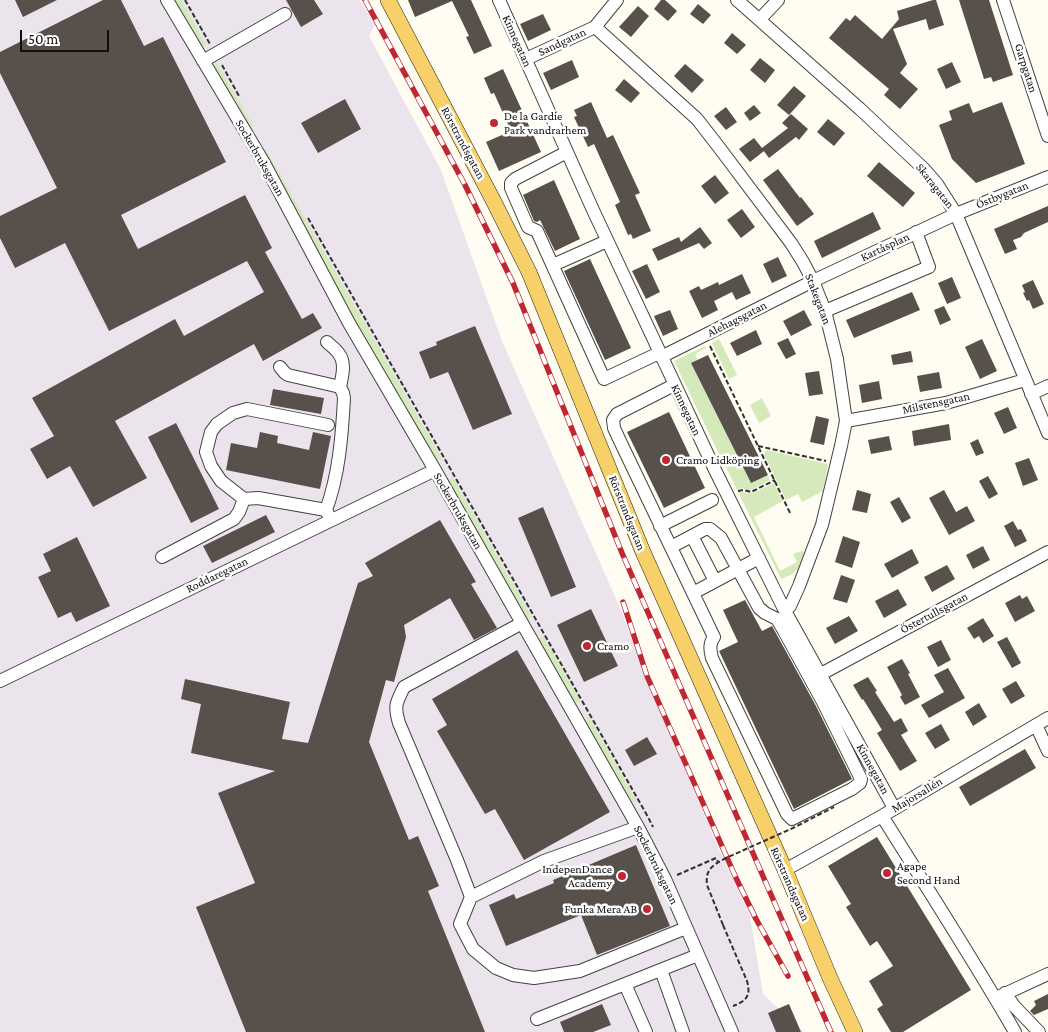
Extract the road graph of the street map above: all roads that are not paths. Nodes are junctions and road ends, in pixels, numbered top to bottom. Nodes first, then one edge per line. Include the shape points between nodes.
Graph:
1 (167, 0) edge
2 (388, 0) edge
3 (499, 0) edge
4 (617, 0) edge
5 (737, 0) edge
6 (778, 0) edge
7 (1003, 0) edge
8 (285, 14) dead end
9 (760, 19) junction
10 (595, 26) junction
11 (526, 59) junction
12 (203, 61) junction
13 (1048, 136) edge
14 (567, 152) junction
15 (1048, 177) edge
16 (956, 214) junction
17 (916, 232) junction
18 (607, 241) junction
19 (553, 265) junction
20 (814, 281) junction
21 (825, 311) junction
22 (327, 342) dead end
23 (660, 355) junction
24 (280, 367) dead end
25 (1025, 380) junction
26 (674, 385) junction
27 (1048, 386) edge
28 (340, 388) junction
29 (1031, 394) junction
30 (846, 421) junction
31 (328, 425) dead end
32 (1048, 433) edge
33 (435, 470) junction
34 (244, 499) junction
35 (712, 500) dead end
36 (328, 515) junction
37 (660, 526) junction
38 (692, 536) junction
39 (671, 547) junction
40 (1048, 552) edge
41 (162, 557) dead end
42 (758, 558) junction
43 (738, 569) junction
44 (715, 581) junction
45 (693, 593) junction
46 (786, 611) junction
47 (522, 623) junction
48 (821, 674) junction
49 (0, 681) edge
50 (1048, 718) edge
51 (1036, 725) junction
52 (1048, 751) edge
53 (894, 808) junction
54 (882, 816) junction
55 (638, 827) junction
56 (785, 870) junction
57 (471, 897) junction
58 (686, 928) junction
59 (698, 955) junction
60 (661, 970) junction
61 (1048, 974) edge
62 (625, 984) junction
63 (1000, 995) junction
64 (537, 1019) dead end
65 (646, 1032) edge
66 (683, 1032) edge
67 (732, 1032) edge
68 (855, 1032) edge
69 (1015, 1032) edge
70 (1039, 1032) edge

1 - 12 street, Sockerbruksgatan
2 - 56 main road, Rörstrandsgatan via 529,272 643,552
3 - 11 street, Kinnegatan
4 - 10 street, Sandgatan
5 - 9 street, Skaragatan
6 - 9 street
7 - 13 street, Garpgatan
8 - 12 street
9 - 16 street, Skaragatan via 924,169
10 - 11 street, Sandgatan
10 - 20 street, Stakegatan via 696,119 791,243
11 - 14 street, Kinnegatan
12 - 33 street, Sockerbruksgatan via 264,163 349,324
14 - 18 street, Kinnegatan
14 - 19 street via 511,183 528,226 537,231
15 - 16 street, Östbygatan
16 - 17 street, Kartåsplan
16 - 25 street, Skaragatan
17 - 20 street, Kartåsplan
17 - 21 street via 929,267
18 - 19 street
18 - 23 street, Kinnegatan
19 - 23 street, Alehagsgatan via 604,379
20 - 21 street, Stakegatan
20 - 23 street, Alehagsgatan
21 - 30 street, Stakegatan via 837,359
22 - 28 street via 343,361
23 - 26 street, Kinnegatan
24 - 28 street via 285,374
25 - 29 street, Skaragatan
25 - 30 street, Milstensgatan via 953,402
26 - 37 street via 617,414 613,420
26 - 42 street, Kinnegatan
27 - 29 street
28 - 36 street via 344,398 342,434
29 - 32 street, Skaragatan
30 - 46 street, Stakegatan via 822,524
31 - 34 street via 246,409 217,424 211,432 206,452 211,466 221,481
33 - 36 street, Roddaregatan
33 - 47 street, Sockerbruksgatan
34 - 36 street via 258,498
34 - 41 street via 234,519
35 - 37 street
36 - 49 street, Roddaregatan
37 - 39 street
38 - 39 street
38 - 43 street via 710,528 721,538
38 - 44 street
39 - 45 street
40 - 48 street, Östertullsgatan
42 - 43 street
42 - 46 street, Kinnegatan
43 - 44 street
43 - 45 street via 759,608 777,620 823,702 861,779 852,789 795,818 787,814 712,658 710,649 714,637
44 - 45 street
46 - 48 street, Kinnegatan
47 - 55 street, Sockerbruksgatan
47 - 57 street via 404,687 395,709
48 - 53 street, Kinnegatan
50 - 51 street, Majorsallén
51 - 52 street
51 - 53 street, Majorsallén
53 - 54 street, Majorsallén
54 - 56 street, Majorsallén
54 - 63 street
55 - 57 street via 544,861
55 - 58 street, Sockerbruksgatan
56 - 68 main road, Rörstrandsgatan
57 - 58 street via 460,924 473,948 496,968 513,975 534,978 580,971
58 - 59 street, Sockerbruksgatan
59 - 60 street
59 - 67 street, Sockerbruksgatan
60 - 62 street
60 - 66 street
61 - 63 street
62 - 64 street
62 - 65 street
63 - 69 street
63 - 70 street

